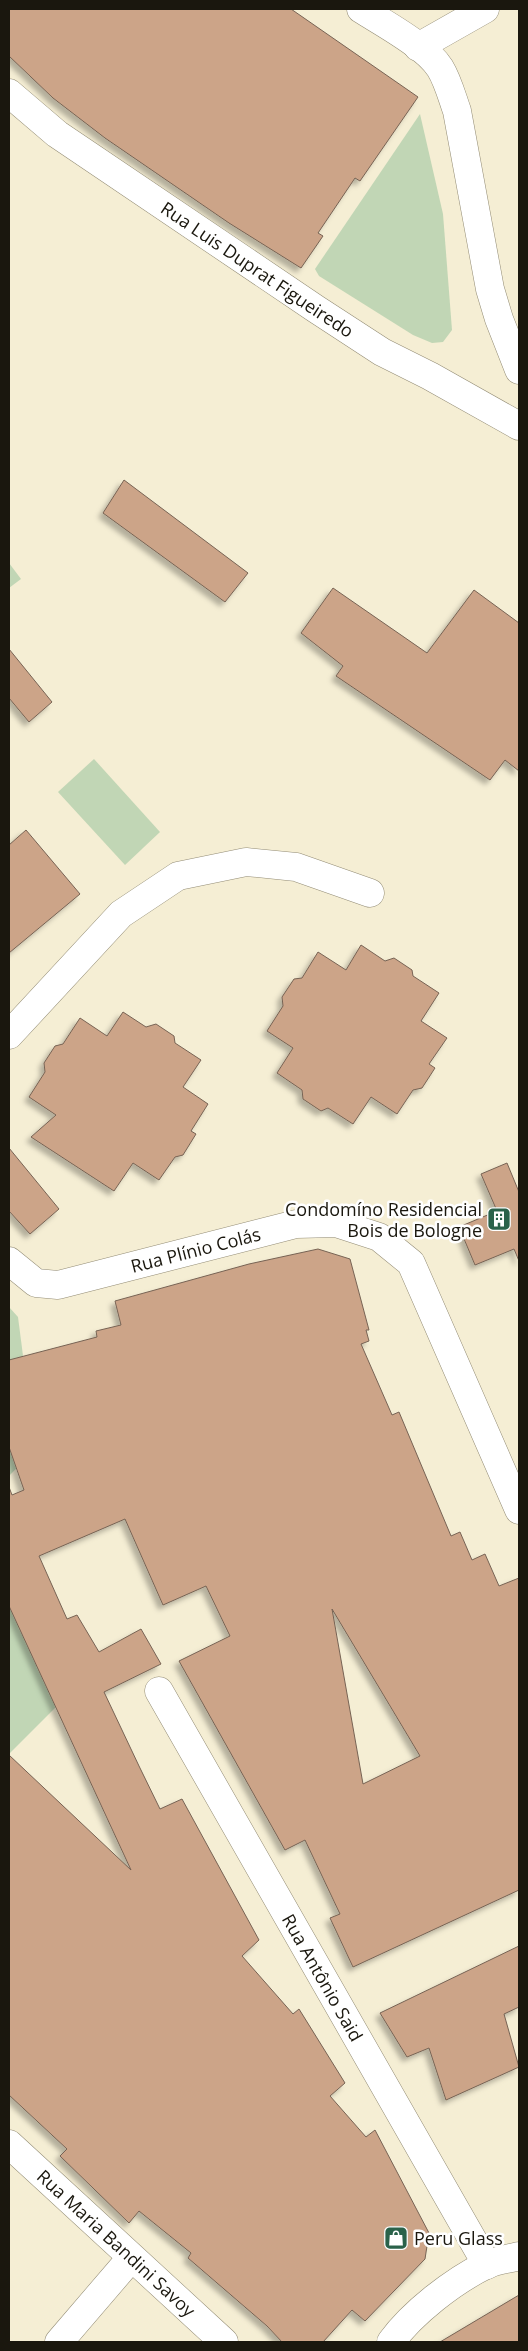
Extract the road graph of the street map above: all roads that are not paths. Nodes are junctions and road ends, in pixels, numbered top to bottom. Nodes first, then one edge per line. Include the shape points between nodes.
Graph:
1 (361, 9) edge
2 (485, 9) edge
3 (418, 47) junction
4 (9, 93) edge
5 (519, 370) edge
6 (519, 426) edge
7 (370, 893) dead end
8 (9, 1035) edge
9 (9, 1261) edge
10 (519, 1510) edge
11 (159, 1691) dead end
12 (9, 2144) edge
13 (519, 2256) edge
14 (131, 2258) junction
15 (487, 2265) junction
16 (59, 2342) edge
17 (224, 2342) edge
18 (391, 2342) edge

1 - 3 street
2 - 3 street
3 - 5 street via 439,67 458,111 490,289
4 - 6 street, Rua Luis Duprat Figueiredo via 57,134 316,309 382,352
7 - 8 street via 296,867 246,862 178,876 121,914
9 - 10 street, Rua Plínio Colás via 36,1283 58,1284 296,1224 336,1223 379,1237 411,1263
11 - 15 street, Rua Antônio Said
12 - 14 street, Rua Maria Bandini Savoy
13 - 15 street
14 - 16 street
14 - 17 street, Rua Maria Bandini Savoy
15 - 18 street via 448,2289 402,2328

